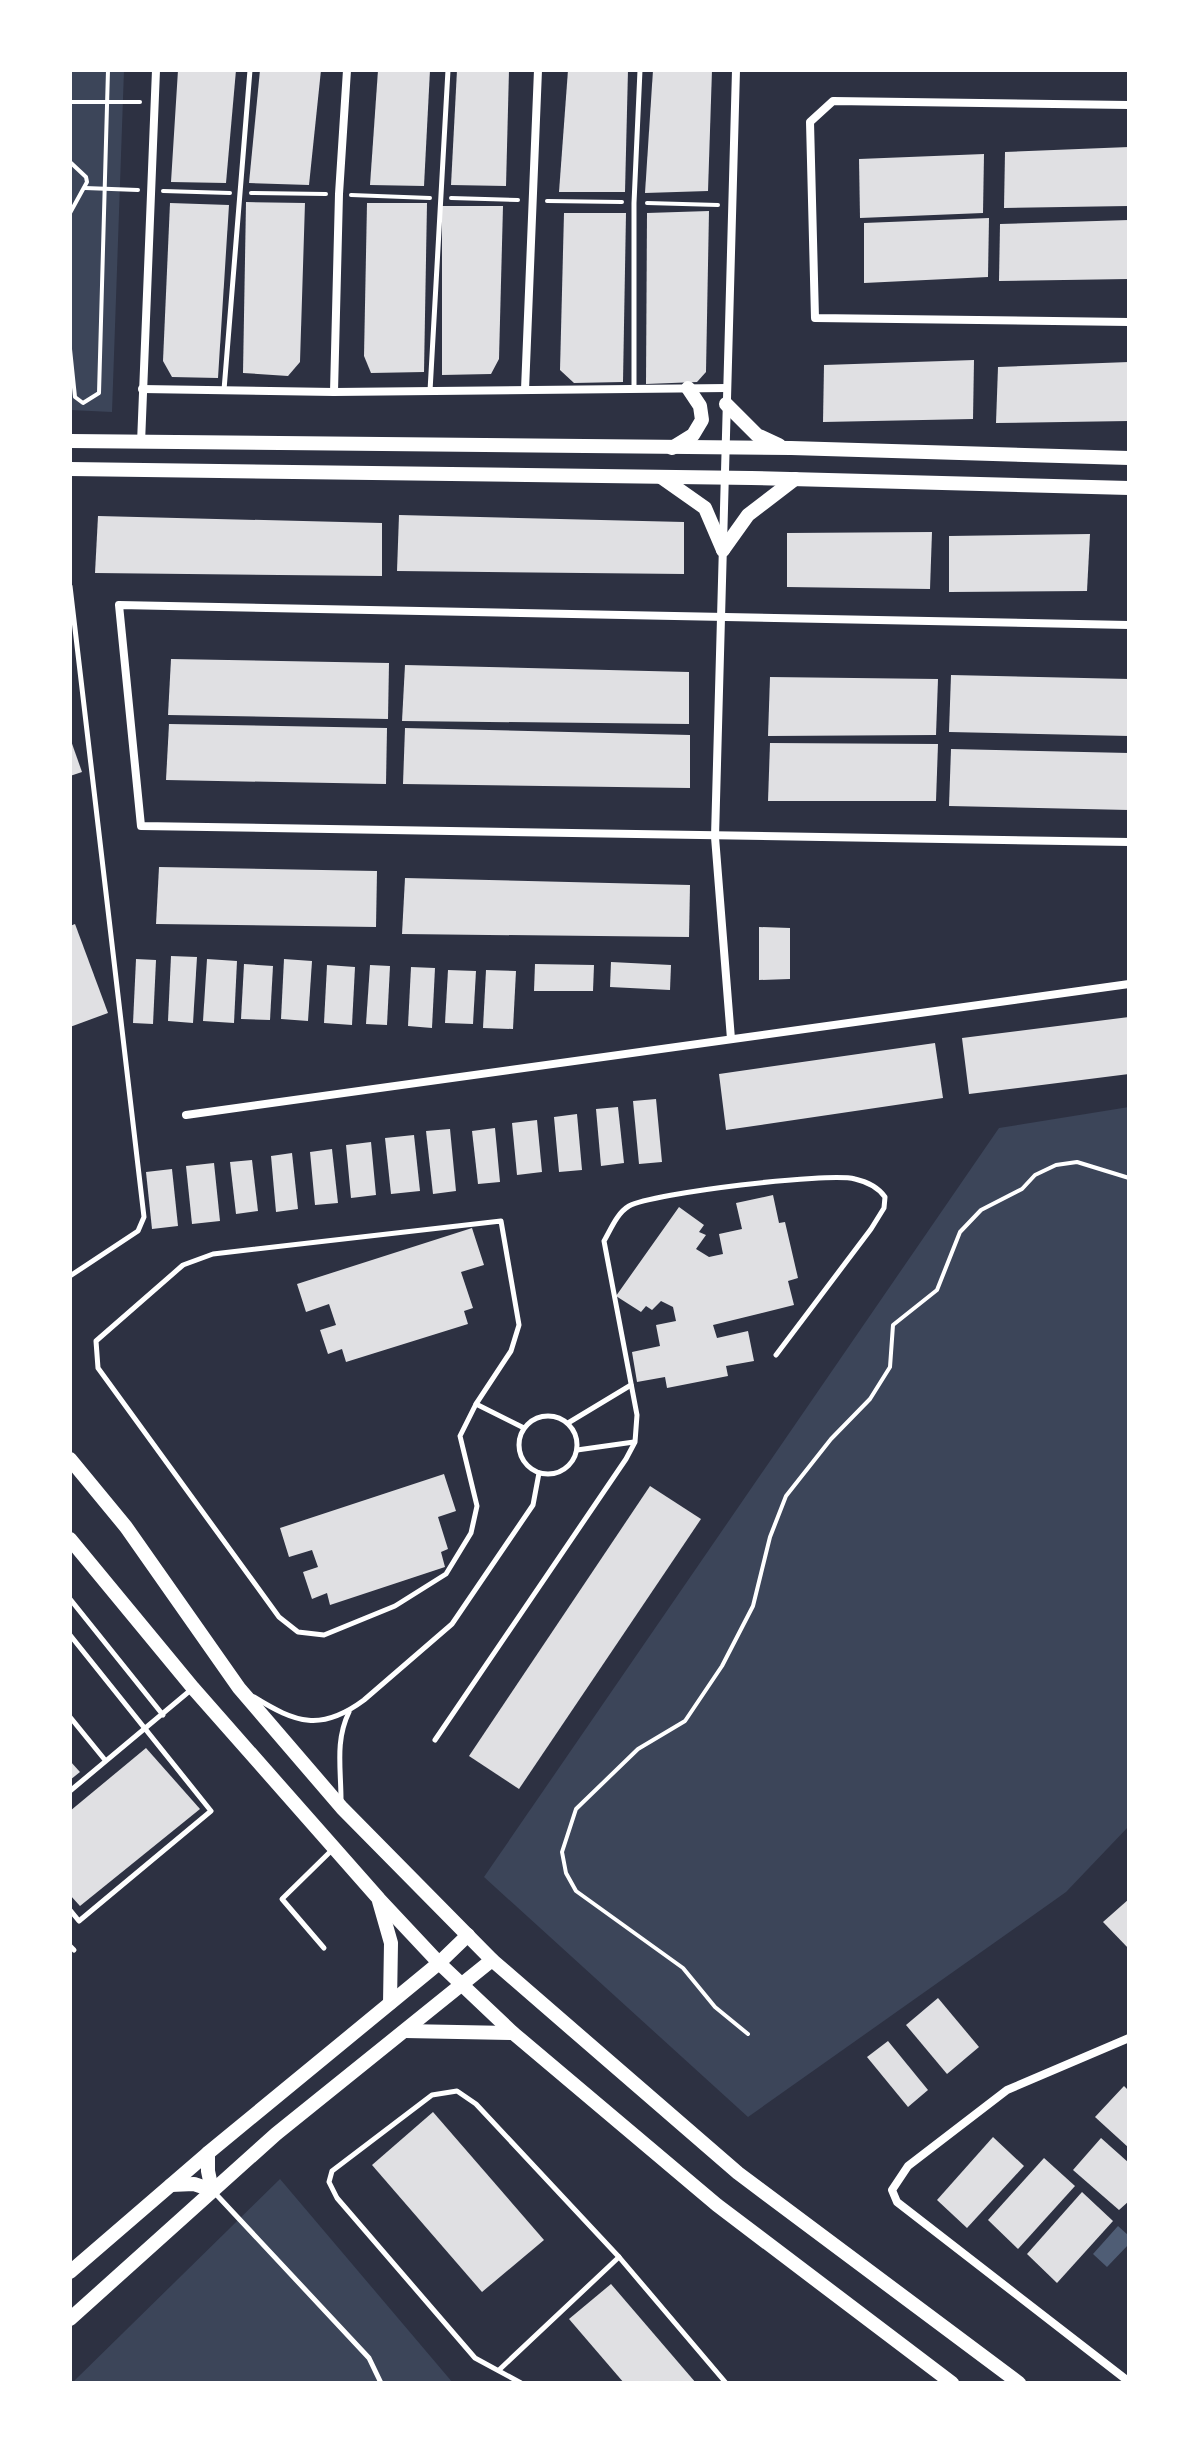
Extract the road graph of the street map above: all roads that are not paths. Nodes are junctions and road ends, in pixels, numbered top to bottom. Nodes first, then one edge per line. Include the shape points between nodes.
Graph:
1 (156, 70) edge
2 (250, 70) edge
3 (347, 70) edge
4 (448, 70) edge
5 (538, 70) edge
6 (640, 70) edge
7 (736, 70) edge
8 (1129, 105) edge
9 (1129, 322) edge
10 (688, 388) junction
11 (727, 388) junction
12 (142, 389) junction
13 (634, 389) junction
14 (224, 390) junction
15 (525, 390) junction
16 (430, 391) junction
17 (334, 392) junction
18 (726, 404) junction
19 (70, 441) edge
20 (141, 443) junction
21 (672, 448) junction
22 (725, 448) junction
23 (791, 448) junction
24 (1129, 458) edge
25 (70, 469) edge
26 (660, 476) junction
27 (724, 477) junction
28 (795, 479) junction
29 (1129, 488) edge
30 (723, 550) junction
31 (70, 586) edge
32 (721, 617) junction
33 (1129, 625) edge
34 (715, 837) junction
35 (1129, 842) edge
36 (1129, 984) edge
37 (731, 1039) junction
38 (186, 1115) dead end
39 (70, 1276) edge
40 (776, 1355) dead end
41 (631, 1385) junction
42 (476, 1404) junction
43 (568, 1423) junction
44 (524, 1428) junction
45 (635, 1442) junction
46 (577, 1450) junction
47 (70, 1459) edge
48 (539, 1473) junction
49 (70, 1539) edge
50 (70, 1599) edge
51 (70, 1635) edge
52 (193, 1688) junction
53 (239, 1688) junction
54 (350, 1711) junction
55 (163, 1715) junction
56 (70, 1717) edge
57 (145, 1727) junction
58 (435, 1740) dead end
59 (105, 1760) junction
60 (70, 1791) edge
61 (342, 1808) junction
62 (334, 1848) junction
63 (379, 1899) junction
64 (70, 1910) edge
65 (468, 1935) junction
66 (324, 1948) dead end
67 (492, 1960) junction
68 (439, 1963) junction
69 (463, 1985) junction
70 (390, 2003) junction
71 (405, 2031) junction
72 (513, 2033) junction
73 (1129, 2038) edge
74 (208, 2153) junction
75 (171, 2185) junction
76 (212, 2190) junction
77 (619, 2257) junction
78 (70, 2272) edge
79 (70, 2319) edge
80 (499, 2370) junction
81 (1128, 2382) edge
82 (381, 2383) edge
83 (521, 2383) edge
84 (726, 2383) edge
85 (952, 2383) edge
86 (1019, 2383) edge

1 - 12 street
2 - 14 lane
3 - 17 street
4 - 16 lane
5 - 15 street
6 - 13 lane
7 - 11 street
8 - 9 street via 833,101 810,122 815,318
10 - 11 street
10 - 13 street
10 - 21 main road via 702,420 693,435
11 - 18 street
12 - 14 street
12 - 20 street
13 - 15 street
14 - 17 street
15 - 16 street
16 - 17 street
18 - 22 street
18 - 23 main road via 757,435
19 - 20 main road
20 - 21 main road
21 - 22 main road
22 - 23 main road
22 - 27 street
23 - 24 main road
25 - 26 main road
26 - 27 main road
26 - 30 main road via 705,508
27 - 28 main road
27 - 30 street
28 - 29 main road
28 - 30 main road via 748,515
30 - 32 street
31 - 39 lane via 144,1217 138,1231
32 - 33 street
32 - 34 street
32 - 34 street via 119,605 141,826
34 - 35 street
34 - 37 street
36 - 37 street
37 - 38 street
40 - 41 lane via 878,1218 885,1197 879,1188 853,1178 808,1177 678,1194 630,1206 604,1241
41 - 43 lane
41 - 45 lane
42 - 42 lane via 511,1351 519,1325 501,1221 213,1254 183,1265 96,1341 98,1368 279,1617 298,1632 324,1635 395,1606 446,1574 471,1533 477,1506 460,1436
42 - 44 lane
43 - 44 lane via 540,1417
43 - 46 lane
44 - 48 lane via 520,1454
45 - 46 lane
45 - 58 lane
46 - 48 lane via 568,1467
47 - 53 main road via 126,1527
48 - 54 lane via 533,1505 452,1624
49 - 52 main road
50 - 55 lane
51 - 57 lane
52 - 55 lane
52 - 62 main road
53 - 54 lane via 285,1716 329,1720
53 - 61 main road
54 - 61 lane via 338,1745
55 - 57 lane
56 - 59 lane
57 - 59 lane
57 - 64 lane via 211,1811 79,1921
59 - 60 lane
61 - 65 main road
62 - 63 main road
62 - 66 lane via 282,1899
63 - 68 main road
63 - 70 main road via 391,1943
65 - 67 main road
65 - 68 main road
67 - 69 main road
67 - 86 main road via 738,2173
68 - 69 main road
68 - 70 main road
69 - 71 main road
69 - 72 main road
70 - 74 main road
71 - 72 main road
71 - 76 main road
72 - 85 main road via 717,2205
73 - 81 street via 1007,2090 908,2166 892,2190 897,2202
74 - 75 main road
74 - 76 main road
75 - 76 main road
75 - 78 main road
76 - 79 main road
76 - 82 lane via 369,2358
77 - 80 lane
77 - 80 lane via 476,2104 457,2091 432,2095 332,2171 329,2182 337,2198 475,2358
77 - 84 lane
80 - 83 lane

